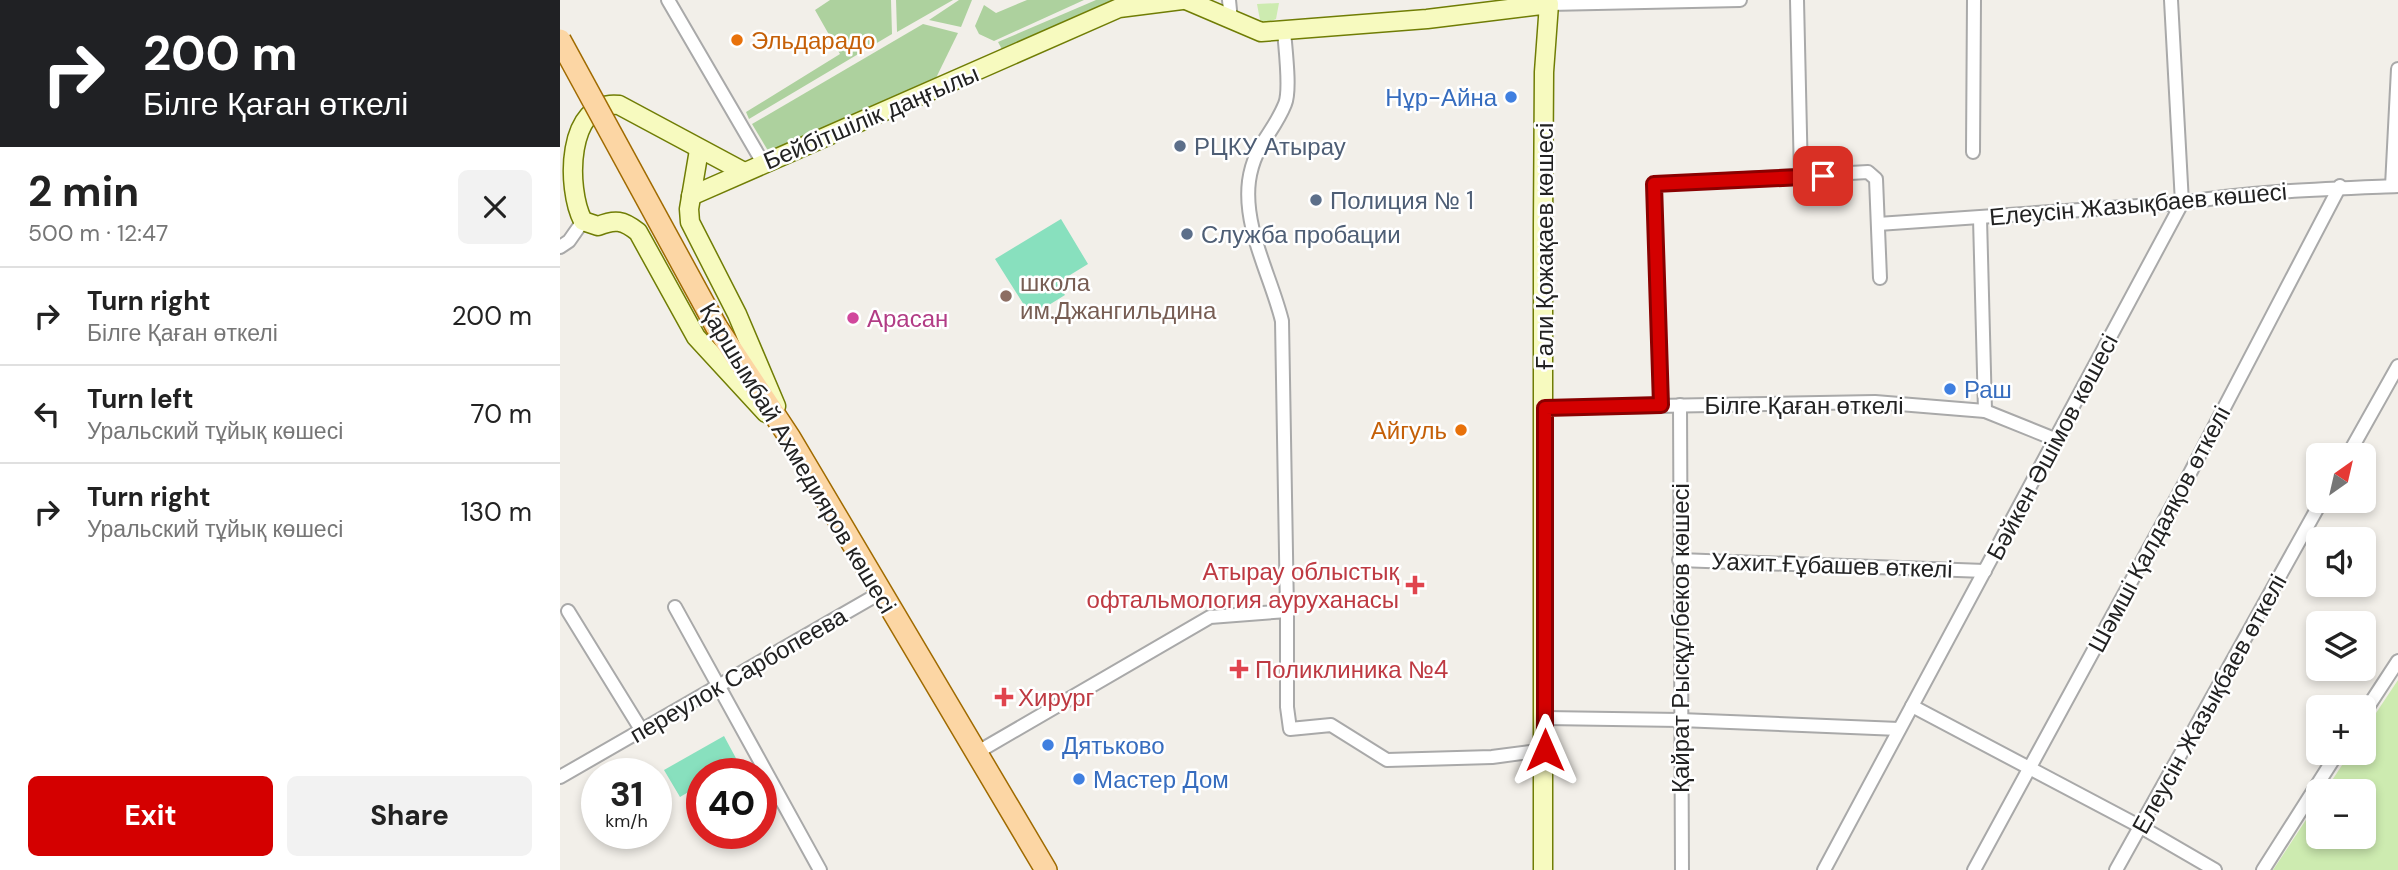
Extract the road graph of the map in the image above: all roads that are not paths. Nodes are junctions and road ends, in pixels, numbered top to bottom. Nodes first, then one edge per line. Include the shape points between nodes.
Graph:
1 (668, 0) edge
2 (1184, 0) edge
3 (1229, 0) edge
4 (1740, 0) edge
5 (1797, 0) edge
6 (1974, 0) edge
7 (2171, 0) edge
8 (1549, 2) edge
9 (1231, 20) junction
10 (1284, 30) junction
11 (560, 40) edge
12 (2398, 69) edge
13 (699, 150) junction
14 (1973, 152) dead end
15 (763, 163) junction
16 (744, 172) junction
17 (1801, 177) junction
18 (2340, 186) junction
19 (2395, 186) edge
20 (691, 197) junction
21 (2182, 203) junction
22 (1980, 218) junction
23 (583, 220) junction
24 (1878, 224) junction
25 (560, 247) edge
26 (1880, 278) dead end
27 (2398, 366) edge
28 (1661, 405) junction
29 (1680, 405) junction
30 (1545, 408) junction
31 (1984, 411) junction
32 (790, 438) junction
33 (2057, 440) junction
34 (2355, 443) edge
35 (2315, 513) edge
36 (1679, 560) junction
37 (1985, 571) junction
38 (880, 593) junction
39 (675, 607) dead end
40 (568, 611) dead end
41 (1287, 611) junction
42 (2398, 661) edge
43 (719, 687) junction
44 (2376, 695) edge
45 (1912, 706) junction
46 (1545, 718) junction
47 (1680, 720) junction
48 (1899, 729) junction
49 (642, 731) junction
50 (1545, 750) junction
51 (976, 753) junction
52 (2330, 765) edge
53 (2030, 770) junction
54 (560, 777) edge
55 (2141, 827) junction
56 (820, 870) edge
57 (1046, 870) edge
58 (1544, 870) edge
59 (1682, 870) edge
60 (1824, 870) edge
61 (1974, 870) edge
62 (2116, 870) edge
63 (2215, 870) edge
64 (2263, 870) edge

1 - 15 street
2 - 9 street, Бейбітшілік даңғылы
2 - 15 street, Бейбітшілік даңғылы via 1119,9
3 - 9 street
4 - 8 street, Бейбітшілік даңғылы
5 - 17 street
6 - 14 street
7 - 21 street
8 - 10 street, Бейбітшілік даңғылы via 1427,19
8 - 30 street, Ғали Қожақаев көшесі via 1544,72
9 - 10 street, Бейбітшілік даңғылы via 1261,32
10 - 41 street via 1286,103 1258,147 1249,183 1254,234 1282,321
11 - 32 main road, Қаршымбай Ахмедияров көшесі, bridge via 716,326
12 - 19 street
13 - 16 street, Бейбітшілік даңғылы
13 - 20 street
13 - 23 street, Бейбітшілік даңғылы via 619,105 604,103 589,113 579,128 577,208
15 - 16 street, Бейбітшілік даңғылы
16 - 20 street
17 - 24 street via 1872,174
17 - 28 street via 1654,184
18 - 19 street, Елеусін Жазықбаев көшесі
18 - 21 street, Елеусін Жазықбаев көшесі
18 - 53 street, Шәмші Қалдаяқов өткелі
20 - 32 street via 690,222 746,334
21 - 22 street, Елеусін Жазықбаев көшесі
21 - 33 street, Бәйкен Әшімов көшесі
22 - 24 street, Елеусін Жазықбаев көшесі
22 - 31 street
23 - 25 street
23 - 32 street via 598,226 612,220 625,222 638,232 696,337
24 - 26 street
27 - 34 street
28 - 29 street, Білге Қаған өткелі
28 - 30 street, Білге Қаған өткелі
29 - 31 street, Білге Қаған өткелі via 1875,402
29 - 36 street, Қайрат Рысқұлбеков көшесі
30 - 46 street, Ғали Қожақаев көшесі
31 - 33 street, Білге Қаған өткелі
32 - 38 main road, Қаршымбай Ахмедияров көшесі
33 - 37 street, Бәйкен Әшімов көшесі
35 - 55 street, Елеусін Жазықбаев өткелі
36 - 37 street, Уахит Ғұбашев өткелі
36 - 47 street, Қайрат Рысқұлбеков көшесі
37 - 45 street, Бәйкен Әшімов көшесі
38 - 43 street, переулок Сарбопеева
38 - 51 main road, Қаршымбай Ахмедияров көшесі
39 - 43 street
40 - 49 street
41 - 50 street via 1290,730 1332,725 1387,760 1492,757
41 - 51 street via 1210,617
42 - 44 street
43 - 49 street, переулок Сарбопеева
43 - 56 street
45 - 48 street, Бәйкен Әшімов көшесі
45 - 53 street
46 - 47 street
46 - 50 street, Ғали Қожақаев көшесі
47 - 48 street
47 - 59 street, Қайрат Рысқұлбеков көшесі
48 - 60 street, Бәйкен Әшімов көшесі
49 - 54 street, переулок Сарбопеева
50 - 58 street, Ғали Қожақаев көшесі
51 - 57 main road, Қаршымбай Ахмедияров көшесі
52 - 64 street
53 - 55 street
53 - 61 street, Шәмші Қалдаяқов өткелі
55 - 62 street, Елеусін Жазықбаев өткелі
55 - 63 street

